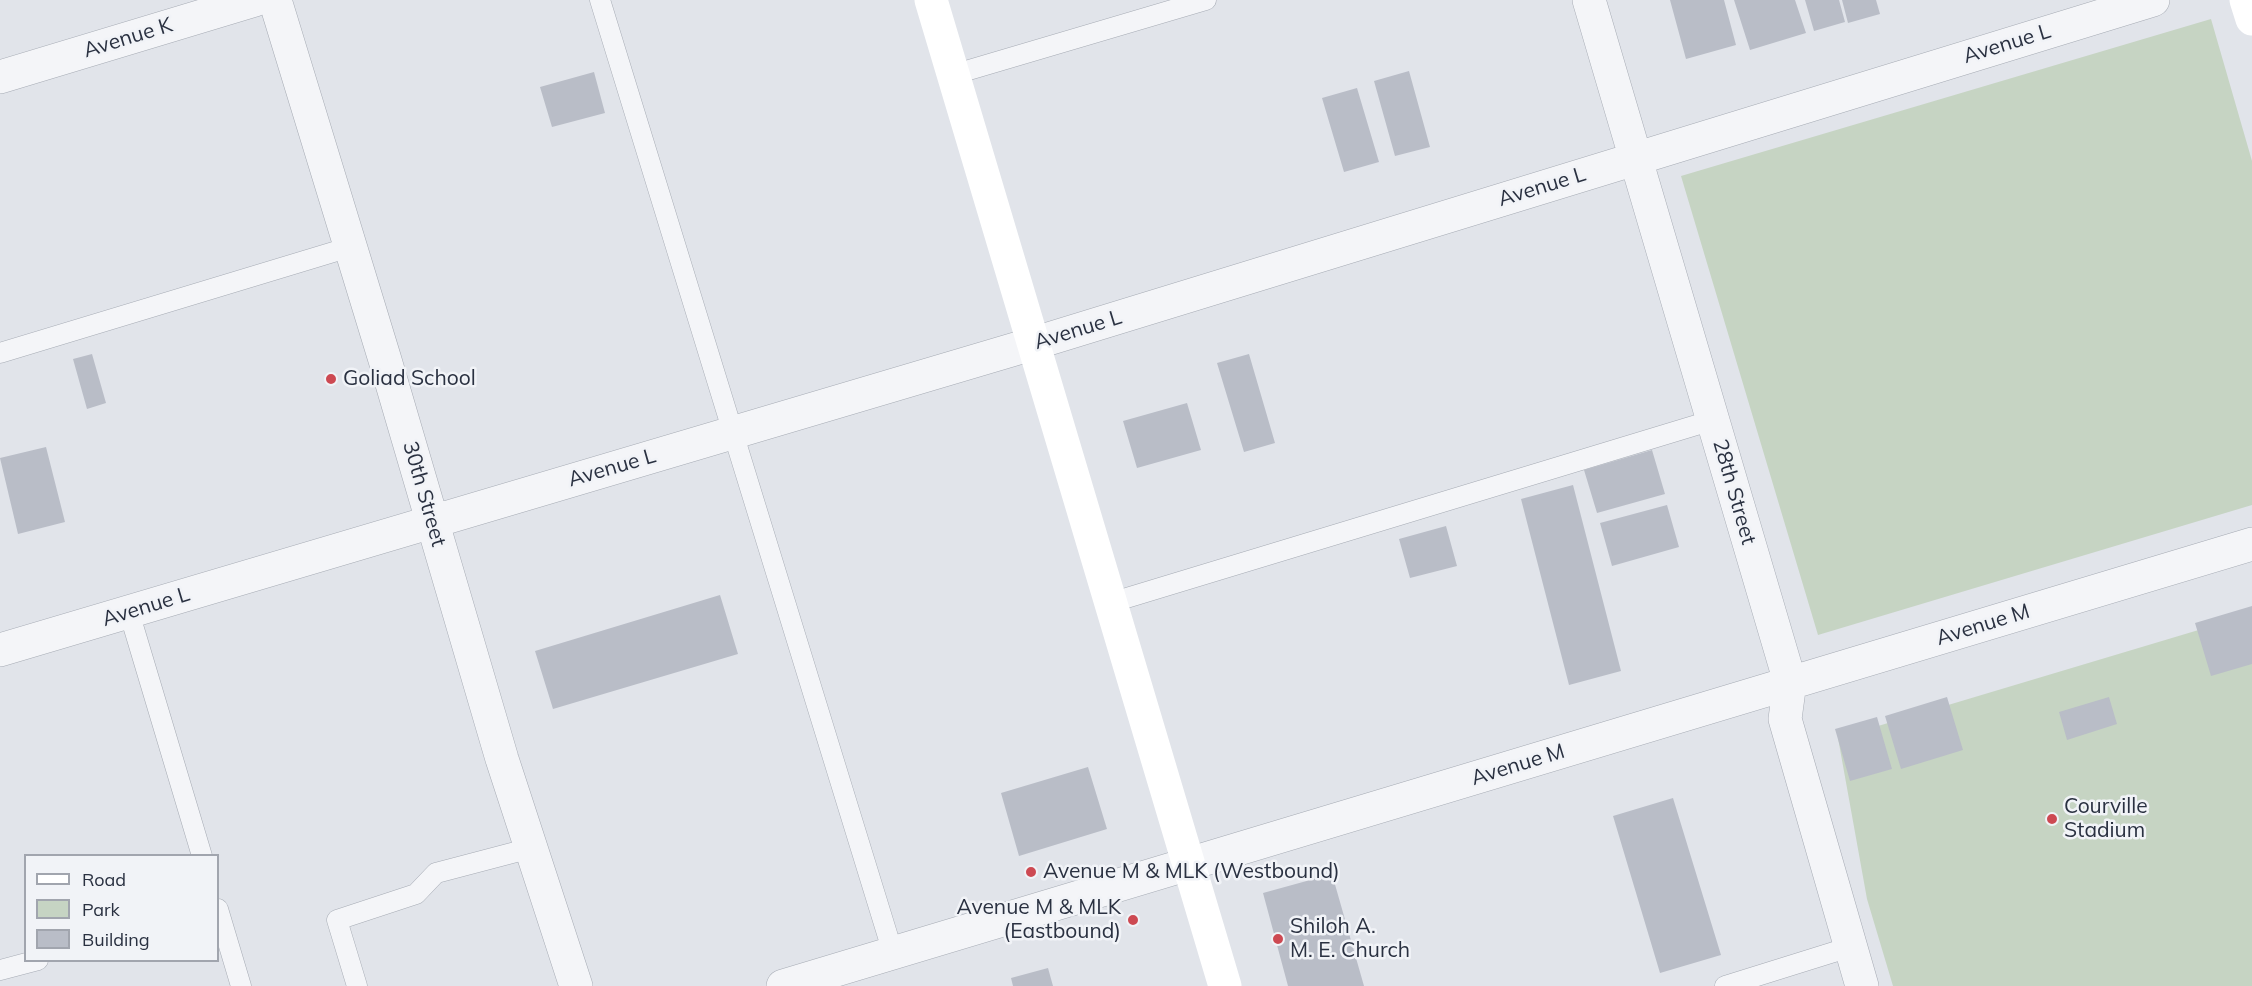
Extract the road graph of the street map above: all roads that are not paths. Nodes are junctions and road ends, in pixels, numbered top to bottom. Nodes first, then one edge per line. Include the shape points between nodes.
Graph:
1 (255, 0) edge
2 (275, 0) edge
3 (600, 0) edge
4 (931, 0) edge
5 (1206, 0) edge
6 (1589, 0) edge
7 (2153, 0) edge
8 (2246, 0) edge
9 (2252, 19) edge
10 (952, 75) junction
11 (0, 77) edge
12 (1636, 158) junction
13 (350, 247) junction
14 (1032, 344) junction
15 (0, 353) edge
16 (1713, 420) junction
17 (732, 433) junction
18 (432, 522) junction
19 (2252, 544) edge
20 (1110, 603) junction
21 (129, 612) junction
22 (0, 650) edge
23 (1790, 682) junction
24 (531, 848) junction
25 (202, 854) edge
26 (1188, 865) junction
27 (219, 913) edge
28 (1850, 947) junction
29 (893, 953) junction
30 (30, 962) edge
31 (0, 970) edge
32 (241, 986) edge
33 (357, 986) edge
34 (576, 986) edge
35 (783, 986) edge
36 (1225, 986) edge
37 (1725, 986) edge
38 (1862, 986) edge

1 - 11 street, Avenue K
2 - 13 street, 30th Street
3 - 17 lane
4 - 10 main road
5 - 10 lane
6 - 12 street, 28th Street
7 - 12 street, Avenue L
8 - 9 main road
10 - 14 main road
12 - 14 street, Avenue L
12 - 16 street, 28th Street
13 - 15 lane
13 - 18 street, 30th Street
14 - 17 street, Avenue L
14 - 20 main road
16 - 20 lane
16 - 23 street, 28th Street
17 - 18 street, Avenue L
17 - 29 lane
18 - 21 street, Avenue L
18 - 24 street, 30th Street
19 - 23 street, Avenue M
20 - 26 main road
21 - 22 street, Avenue L
21 - 25 lane
23 - 26 street, Avenue M
23 - 28 street, 28th Street via 1785,719
24 - 33 lane via 436,873 416,894 337,920
24 - 34 street, 30th Street
26 - 29 street, Avenue M
26 - 36 main road
27 - 32 lane
28 - 37 lane
28 - 38 street, 28th Street
29 - 35 street, Avenue M
30 - 31 lane

